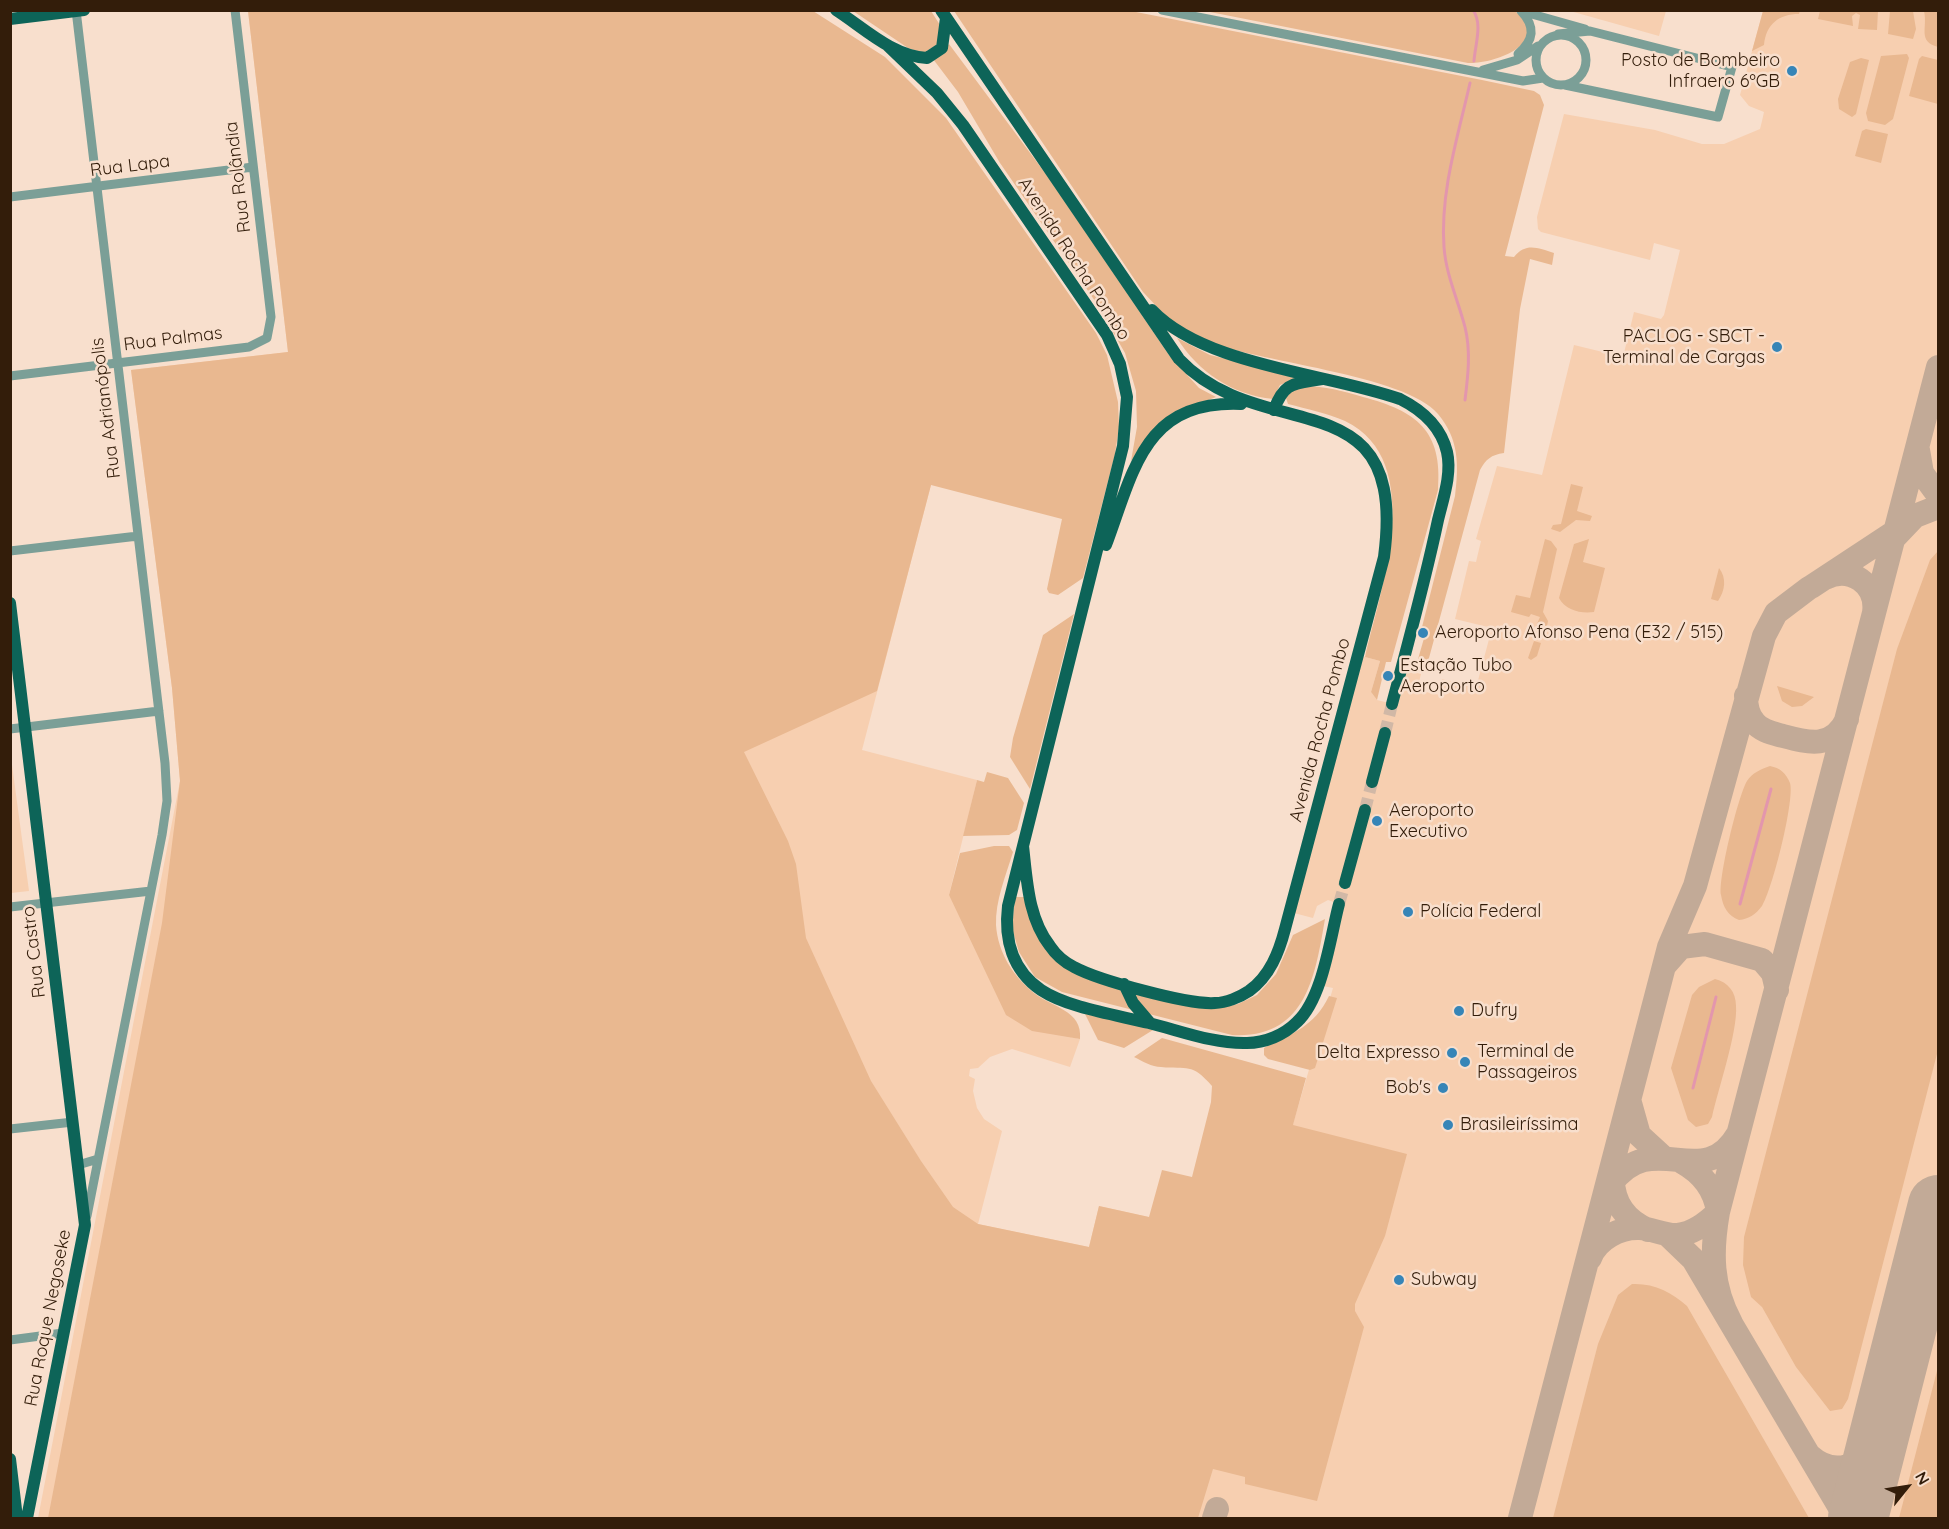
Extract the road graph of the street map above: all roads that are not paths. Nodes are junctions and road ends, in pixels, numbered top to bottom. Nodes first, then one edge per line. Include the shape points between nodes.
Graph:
1 (234, 10) edge
2 (836, 10) edge
3 (1162, 10) edge
4 (78, 11) edge
5 (1521, 11) edge
6 (944, 13) edge
7 (10, 19) edge
8 (1590, 31) junction
9 (1558, 34) junction
10 (887, 45) junction
11 (1539, 46) junction
12 (1508, 64) junction
13 (1477, 72) junction
14 (1543, 78) junction
15 (1565, 85) junction
16 (253, 167) junction
17 (97, 186) junction
18 (10, 197) edge
19 (1131, 286) junction
20 (267, 338) joint
21 (118, 363) junction
22 (10, 376) edge
23 (1326, 378) junction
24 (1251, 404) junction
25 (1274, 410) junction
26 (138, 536) junction
27 (10, 551) edge
28 (1088, 593) junction
29 (10, 603) edge
30 (1392, 704) tunnel mouth
31 (159, 711) junction
32 (25, 727) junction
33 (10, 729) edge
34 (1385, 733) tunnel mouth
35 (1372, 782) tunnel mouth
36 (167, 801) joint
37 (1365, 810) tunnel mouth
38 (1023, 846) junction
39 (1345, 883) tunnel mouth
40 (151, 891) junction
41 (46, 903) junction
42 (1339, 904) tunnel mouth
43 (10, 907) edge
44 (1124, 984) junction
45 (1150, 1023) junction
46 (73, 1122) junction
47 (10, 1129) edge
48 (98, 1159) junction
49 (78, 1165) junction
50 (85, 1225) junction
51 (63, 1334) junction
52 (10, 1340) edge
53 (10, 1460) edge
54 (16, 1503) junction
55 (30, 1503) junction
56 (18, 1518) edge
57 (27, 1518) edge

1 - 16 street, Rua Rolândia
2 - 10 main road
3 - 13 street
4 - 7 main road
4 - 17 street, Rua Adrianópolis
5 - 8 street
5 - 12 street via 1530,22 1531,39
6 - 10 main road via 945,41 934,56 916,57
6 - 19 main road, Avenida Rocha Pombo
8 - 9 street
8 - 15 street via 1732,68 1718,117
9 - 11 street
9 - 15 street via 1575,38 1585,52 1580,76
10 - 28 main road, Avenida Rocha Pombo via 937,93 963,125 1097,319 1120,364 1127,397 1126,429
11 - 12 street
11 - 14 street via 1535,62
12 - 13 street
13 - 14 street via 1523,81
14 - 15 street
16 - 17 street, Rua Lapa
16 - 20 street, Rua Rolândia via 271,317
17 - 18 street, Rua Lapa
17 - 21 street, Rua Adrianópolis
19 - 23 main road, Avenida Rocha Pombo via 1170,327 1201,344
19 - 24 main road, Avenida Rocha Pombo via 1168,344 1193,374 1223,393
20 - 21 street, Rua Palmas via 249,347
21 - 22 street, Rua Palmas
21 - 26 street, Rua Adrianópolis
23 - 25 main road via 1289,386 1280,394
23 - 30 main road, Avenida Rocha Pombo via 1386,393 1412,405 1435,426 1447,454 1446,483 1432,552
24 - 25 main road, Avenida Rocha Pombo
24 - 28 main road via 1219,403 1194,408 1169,422 1148,442
25 - 44 main road, Avenida Rocha Pombo via 1332,425 1363,447 1379,474 1385,494 1388,514 1384,557 1285,929 1268,972 1249,991 1218,1003
26 - 27 street
26 - 31 street, Rua Adrianópolis
28 - 38 main road, Avenida Rocha Pombo
29 - 32 main road, Rua Castro
31 - 32 street
31 - 36 street, Rua Adrianópolis
32 - 33 street
32 - 41 main road, Rua Castro
34 - 35 main road
36 - 40 street, Rua Roque Negoseke
37 - 39 main road
38 - 44 main road, Avenida Rocha Pombo via 1032,910 1049,945 1074,967
38 - 45 main road, Avenida Rocha Pombo via 1006,923 1011,954 1018,967 1041,990 1053,996
40 - 41 street
40 - 48 street, Rua Roque Negoseke
41 - 43 street
41 - 46 main road, Rua Castro
42 - 45 main road, Avenida Rocha Pombo via 1316,994 1307,1010 1283,1032 1259,1042 1239,1043
44 - 45 main road via 1133,1003
46 - 47 street
46 - 49 main road, Rua Castro
48 - 49 street
48 - 50 street, Rua Roque Negoseke
49 - 50 main road, Rua Castro
50 - 51 main road, Rua Roque Negoseke
51 - 52 street
51 - 55 main road, Rua Roque Negoseke
53 - 54 main road
54 - 55 main road via 18,1508 24,1508
54 - 56 main road
55 - 57 main road, Rua Roque Negoseke

